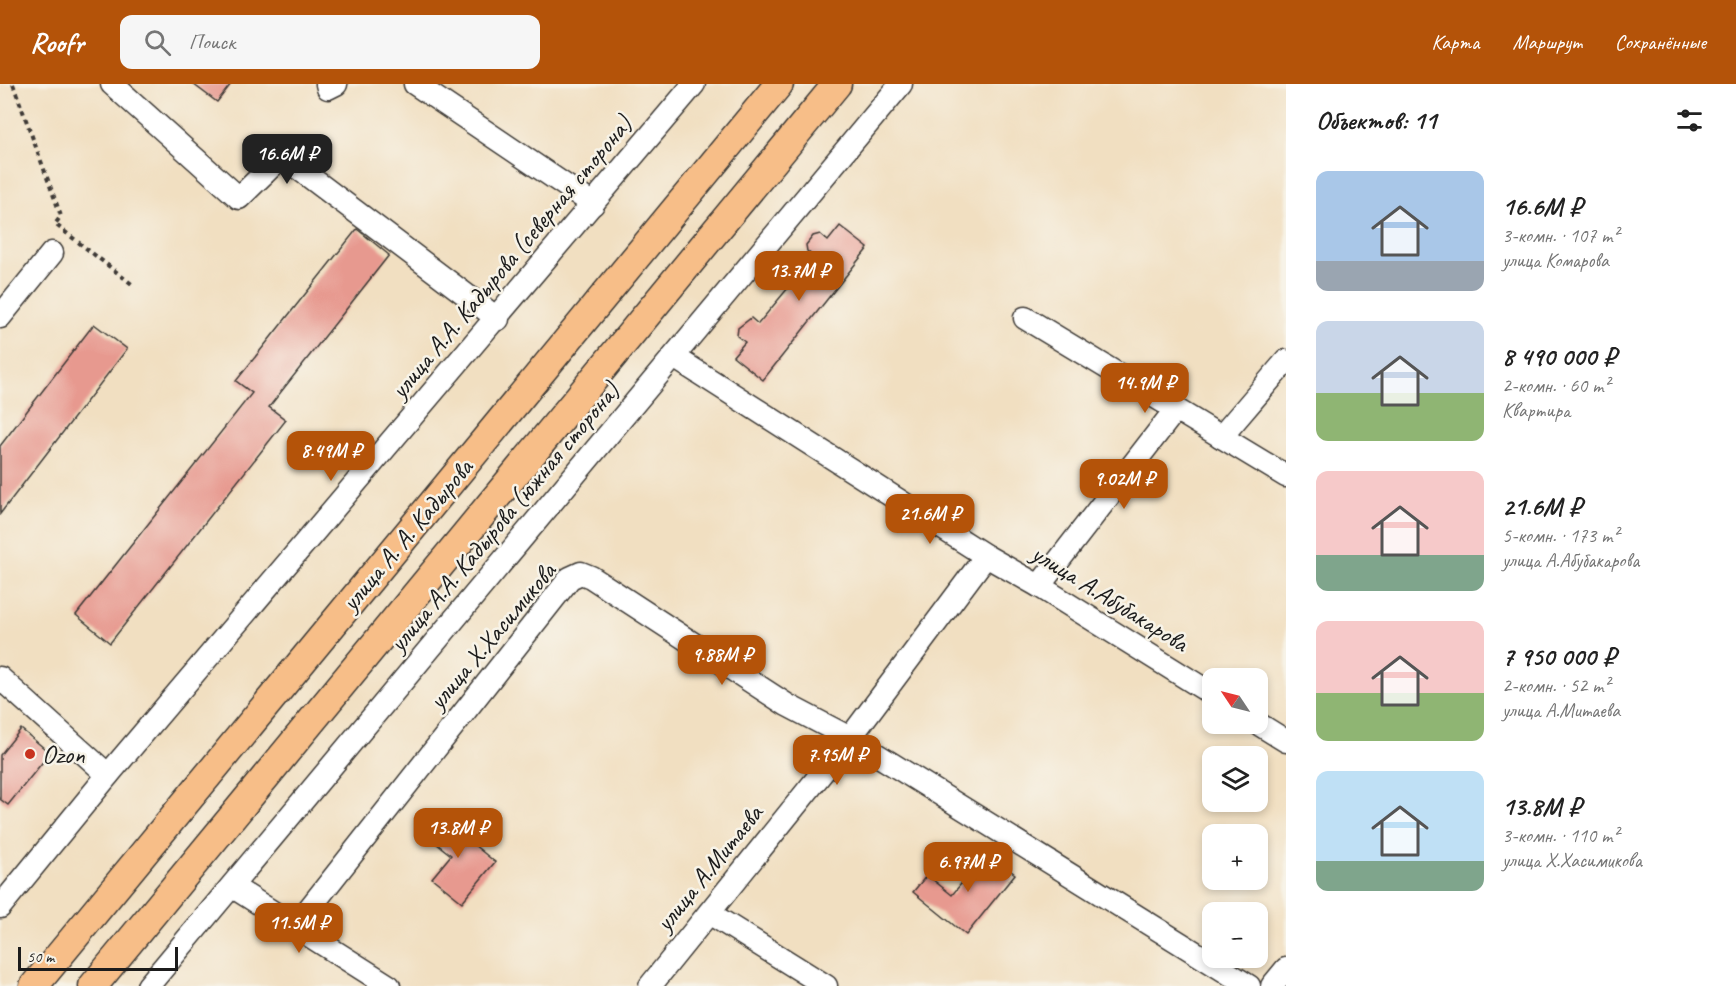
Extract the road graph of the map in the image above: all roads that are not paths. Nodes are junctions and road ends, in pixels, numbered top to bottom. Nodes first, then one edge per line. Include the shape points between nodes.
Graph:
1 (112, 84) edge
2 (327, 84) edge
3 (336, 84) edge
4 (415, 84) edge
5 (694, 84) edge
6 (779, 84) edge
7 (837, 84) edge
8 (901, 84) edge
9 (593, 204) junction
10 (52, 254) dead end
11 (0, 317) edge
12 (1025, 318) dead end
13 (498, 319) junction
14 (674, 357) junction
15 (1286, 362) edge
16 (1176, 409) junction
17 (1221, 437) junction
18 (1286, 476) edge
19 (986, 556) junction
20 (1039, 586) junction
21 (0, 678) edge
22 (1202, 688) edge
23 (1268, 730) edge
24 (850, 738) junction
25 (1286, 741) edge
26 (108, 775) junction
27 (233, 886) junction
28 (0, 907) edge
29 (709, 912) junction
30 (294, 928) junction
31 (1286, 969) edge
32 (34, 986) edge
33 (93, 986) edge
34 (148, 986) edge
35 (389, 986) edge
36 (650, 986) edge
37 (826, 986) edge
38 (1249, 986) edge
39 (1272, 986) edge

1 - 13 street via 239,198 282,156
2 - 3 street via 328,88
4 - 9 street
5 - 9 street, улица А.А. Кадырова (северная сторона)
6 - 32 main road, улица А. А. Кадырова
7 - 33 main road, улица А. А. Кадырова
8 - 14 street, улица А.А. Кадырова (южная сторона)
9 - 13 street, улица А.А. Кадырова (северная сторона)
10 - 11 street
12 - 16 street
13 - 26 street, улица А.А. Кадырова (северная сторона)
14 - 19 street, улица А.Абубакарова
14 - 27 street, улица А.А. Кадырова (южная сторона)
15 - 17 street
16 - 17 street
16 - 20 street
17 - 18 street
19 - 20 street, улица А.Абубакарова
19 - 24 street, улица А.Митаева
20 - 22 street, улица А.Абубакарова
21 - 26 street
23 - 25 street
24 - 29 street, улица А.Митаева
24 - 30 street, улица Х.Хасимикова via 787,705 581,573 570,578
24 - 38 street, улица Х.Хасимикова
26 - 28 street, улица А.А. Кадырова (северная сторона)
27 - 30 street
27 - 34 street, улица А.А. Кадырова (южная сторона)
29 - 36 street, улица А.Митаева
29 - 37 street
30 - 35 street
31 - 39 street

